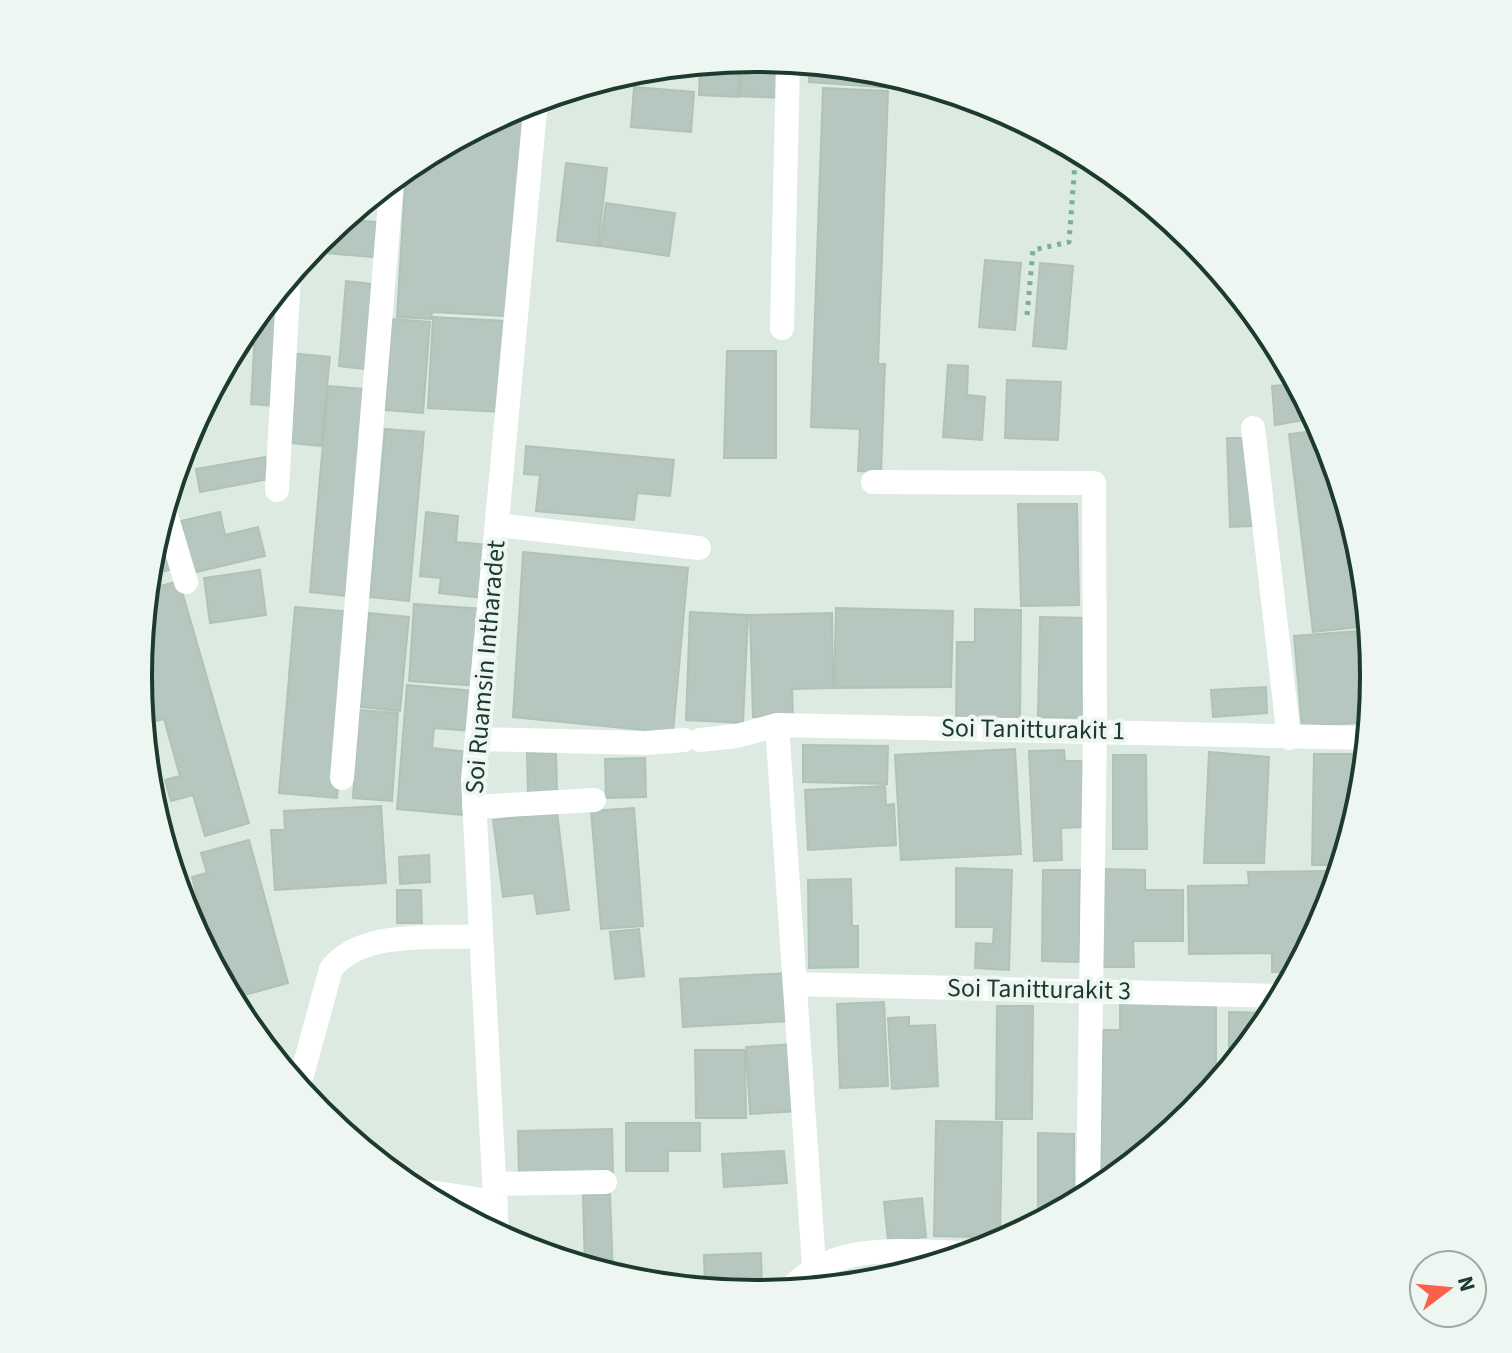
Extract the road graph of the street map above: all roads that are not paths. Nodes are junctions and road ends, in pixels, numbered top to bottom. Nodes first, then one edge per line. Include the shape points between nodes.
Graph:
1 (788, 73) edge
2 (535, 114) edge
3 (391, 195) edge
4 (288, 295) edge
5 (782, 328) dead end
6 (1253, 428) dead end
7 (873, 482) dead end
8 (277, 490) dead end
9 (497, 525) junction
10 (170, 528) edge
11 (699, 548) dead end
12 (186, 582) dead end
13 (777, 725) junction
14 (1095, 729) junction
15 (1289, 738) junction
16 (1357, 738) edge
17 (477, 739) junction
18 (342, 778) dead end
19 (594, 800) dead end
20 (474, 807) junction
21 (481, 936) junction
22 (795, 984) junction
23 (1091, 990) junction
24 (1269, 996) edge
25 (302, 1075) dead end
26 (1088, 1181) edge
27 (605, 1182) dead end
28 (438, 1190) edge
29 (495, 1193) junction
30 (496, 1222) edge
31 (937, 1253) edge
32 (814, 1266) junction
33 (800, 1280) edge

1 - 5 street
2 - 9 street, Soi Ruamsin Intharadet
3 - 18 street
4 - 8 street
6 - 15 street
7 - 14 street via 1094,483
9 - 11 street
9 - 17 street, Soi Ruamsin Intharadet
10 - 12 street
13 - 14 street, Soi Tanitturakit 1
13 - 17 street, Soi Tanitturakit 1 via 737,736 645,743
13 - 22 street
14 - 15 street, Soi Tanitturakit 1
14 - 23 street
15 - 16 street, Soi Tanitturakit 1
17 - 20 street, Soi Ruamsin Intharadet
19 - 20 street
20 - 21 street, Soi Ruamsin Intharadet
21 - 25 street via 381,942 341,956 331,969
21 - 29 street, Soi Ruamsin Intharadet
22 - 23 street, Soi Tanitturakit 3
22 - 32 street
23 - 24 street, Soi Tanitturakit 3
23 - 26 street
27 - 29 street
28 - 29 street
29 - 30 street, Soi Ruamsin Intharadet
31 - 32 street via 856,1252
32 - 33 street

